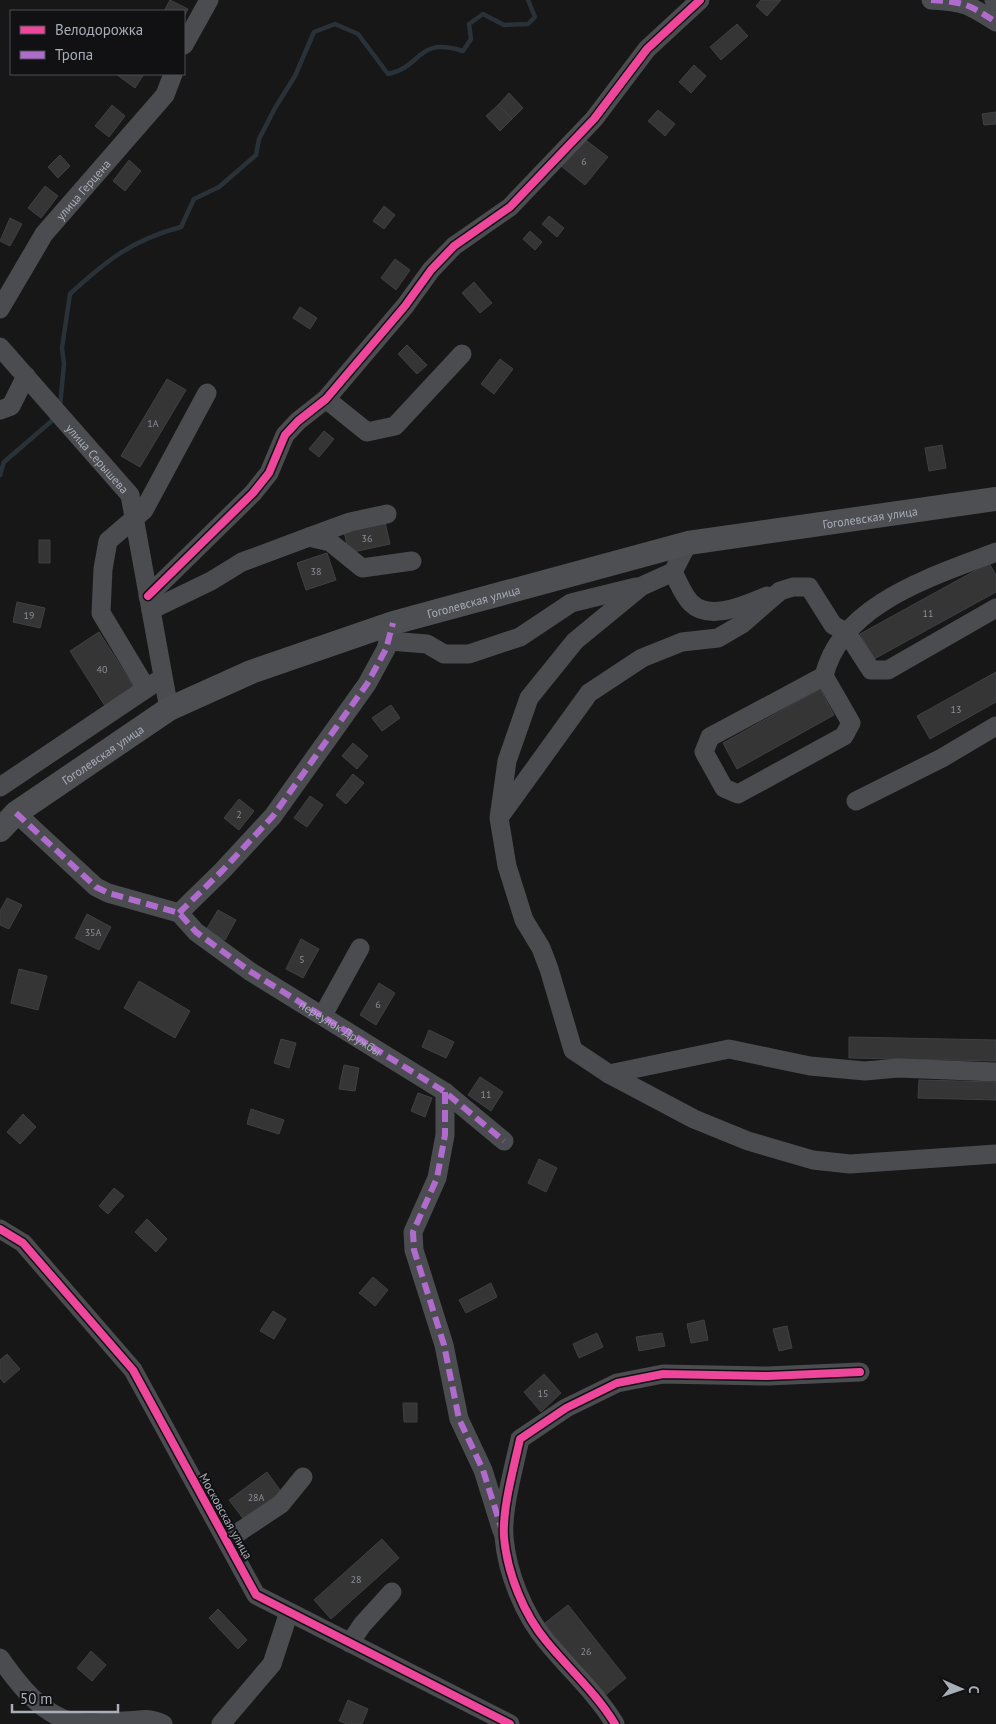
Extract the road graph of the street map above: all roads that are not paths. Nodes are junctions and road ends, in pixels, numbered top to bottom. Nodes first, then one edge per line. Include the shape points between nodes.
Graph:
1 (209, 0) edge
2 (700, 0) edge
3 (931, 0) edge
4 (996, 22) edge
5 (185, 43) edge
6 (173, 75) edge
7 (0, 309) edge
8 (0, 347) edge
9 (462, 354) dead end
10 (26, 376) junction
11 (207, 393) dead end
12 (326, 399) junction
13 (0, 410) edge
14 (996, 499) edge
15 (387, 514) dead end
16 (134, 519) junction
17 (309, 537) junction
18 (688, 543) junction
19 (996, 552) edge
20 (412, 561) dead end
21 (673, 572) junction
22 (642, 586) junction
23 (780, 591) junction
24 (150, 603) junction
25 (996, 608) edge
26 (391, 632) junction
27 (847, 633) junction
28 (824, 676) junction
29 (163, 677) junction
30 (146, 688) junction
31 (169, 709) junction
32 (996, 726) edge
33 (0, 788) edge
34 (856, 801) dead end
35 (16, 813) junction
36 (499, 818) junction
37 (0, 830) edge
38 (179, 912) junction
39 (360, 948) dead end
40 (323, 1015) junction
41 (996, 1072) edge
42 (609, 1074) junction
43 (445, 1092) junction
44 (504, 1141) dead end
45 (996, 1154) edge
46 (0, 1229) edge
47 (860, 1372) dead end
48 (303, 1478) dead end
49 (504, 1537) junction
50 (226, 1540) junction
51 (392, 1592) dead end
52 (289, 1612) junction
53 (350, 1644) junction
54 (0, 1658) edge
55 (163, 1724) edge
56 (221, 1724) edge
57 (510, 1724) edge
58 (615, 1724) edge

1 - 5 street
2 - 12 street via 647,49 594,119 510,207 454,246 431,270 405,306
3 - 4 street via 972,5
6 - 7 street, улица Герцена via 165,94 44,234
8 - 10 street, улица Серышева
9 - 12 street via 395,426 367,432
10 - 13 street via 11,406
10 - 16 street, улица Серышева via 130,495
11 - 16 street via 144,510
12 - 24 street via 285,434 269,473
14 - 18 main road, Гоголевская улица
15 - 17 street via 350,522
16 - 24 street, улица Серышева
16 - 30 street via 108,541 101,613
17 - 20 street via 330,542 362,568
17 - 24 street via 242,562 211,581
18 - 21 street
18 - 26 main road, Гоголевская улица
19 - 27 street via 886,599
21 - 22 street
21 - 23 street via 691,603 705,611 735,609
22 - 26 street via 571,603 520,637 469,654 444,654 427,644
22 - 36 street via 575,641 529,698 506,761
23 - 27 street via 809,587 833,625
23 - 36 street via 742,624 718,638 682,642 642,658 589,693
24 - 29 street, улица Серышева
25 - 27 street via 880,672 871,670
26 - 31 main road, Гоголевская улица via 250,672
26 - 38 street via 367,684 273,816
27 - 28 street via 827,662
28 - 28 street via 710,736 704,752 724,788 738,794 844,736 851,723
29 - 30 street
29 - 31 street, улица Серышева
30 - 33 street
31 - 35 main road, Гоголевская улица
32 - 34 street via 942,758
35 - 37 main road, Гоголевская улица
35 - 38 street via 96,887
36 - 42 street via 507,866 524,920 549,969 573,1050
38 - 40 street, переулок Дружбы via 196,932 251,972
39 - 40 street
40 - 43 street, переулок Дружбы
41 - 42 street via 898,1068 847,1070 810,1066 729,1049
42 - 45 street via 694,1119 748,1141 813,1160 850,1164
43 - 44 street, переулок Дружбы
43 - 49 street via 445,1135 437,1178 413,1232 414,1250 444,1345 459,1419 483,1470
46 - 50 street, Московская улица via 23,1243 133,1370
47 - 49 street via 768,1376 663,1374 617,1383 566,1408 520,1439 509,1490
48 - 50 street via 280,1504
49 - 58 street via 512,1575 531,1618 545,1640
50 - 52 street, Московская улица via 256,1594
51 - 53 street via 362,1625
52 - 53 street, Московская улица
52 - 56 street via 272,1664
53 - 57 street, Московская улица
54 - 55 street via 18,1685 49,1712 74,1722 150,1718

